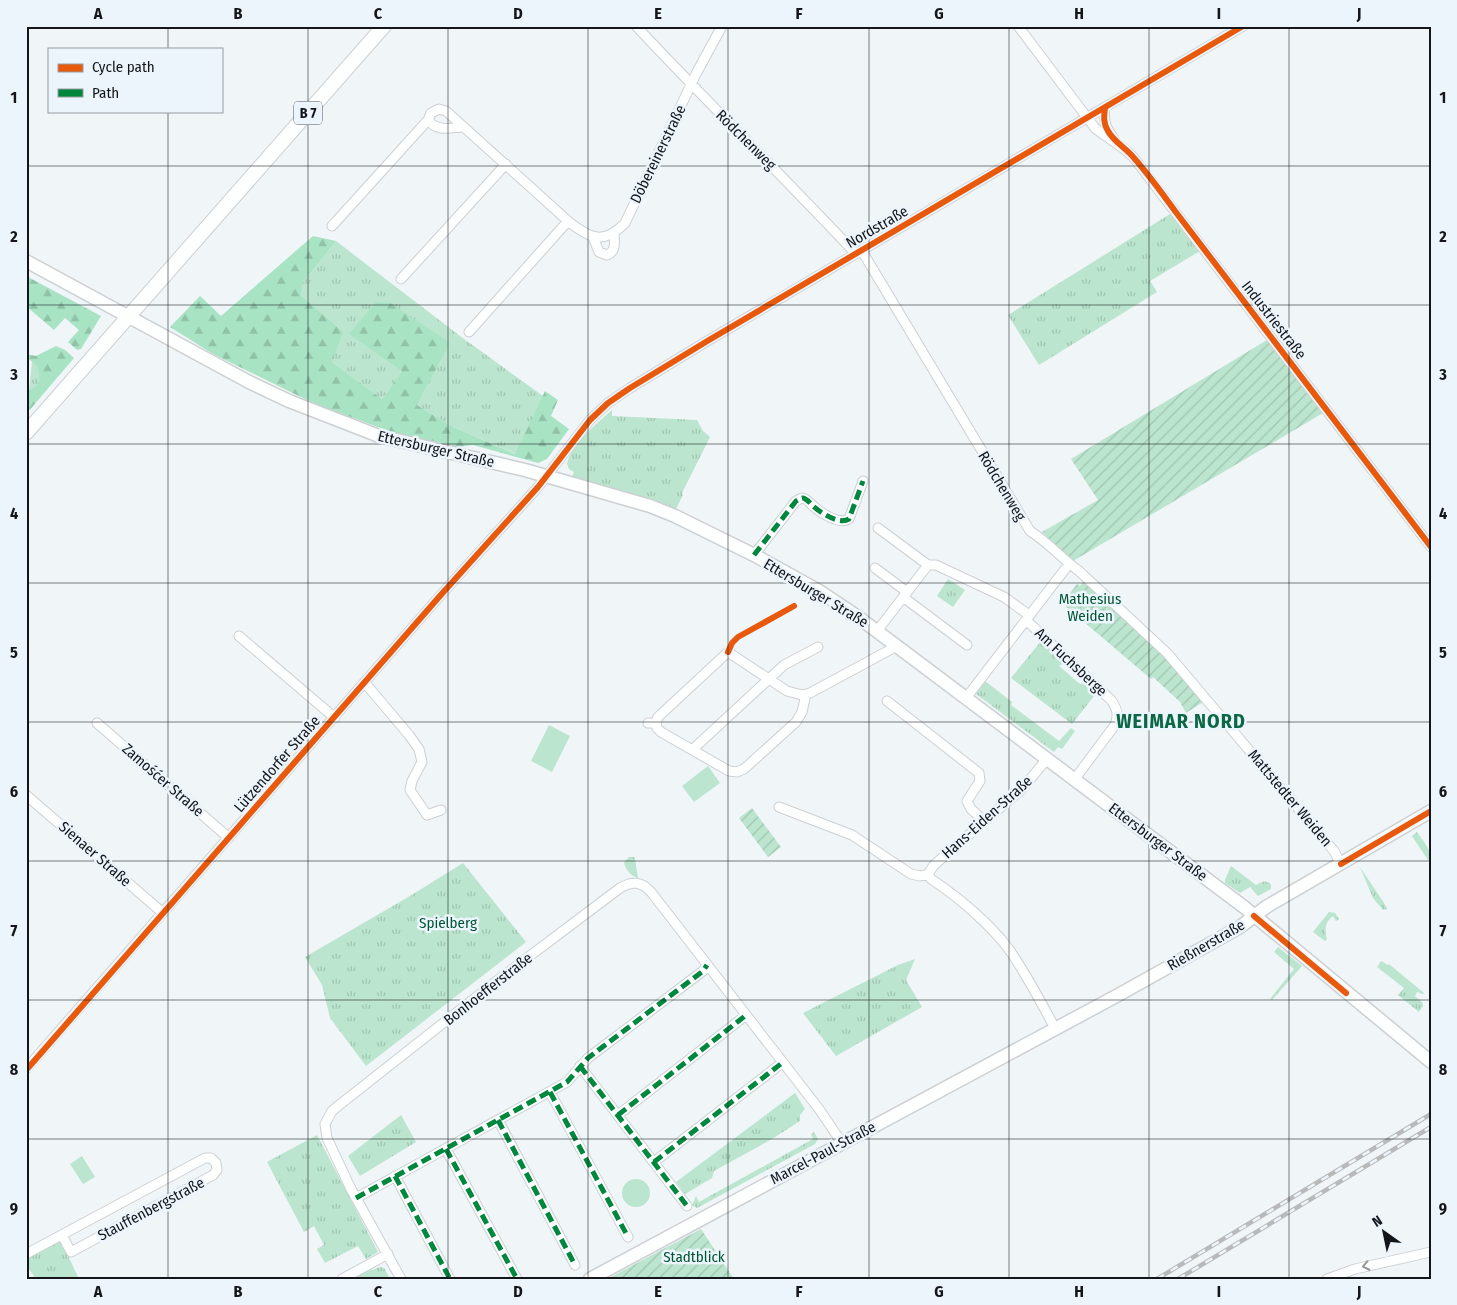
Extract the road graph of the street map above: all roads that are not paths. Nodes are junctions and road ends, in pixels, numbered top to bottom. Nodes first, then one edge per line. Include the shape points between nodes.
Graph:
1 (384, 26) edge
2 (636, 26) edge
3 (722, 26) edge
4 (1018, 26) edge
5 (1243, 26) edge
6 (691, 85) junction
7 (1105, 108) junction
8 (1088, 118) junction
9 (428, 120) junction
10 (463, 127) junction
11 (1116, 142) junction
12 (506, 164) junction
13 (568, 221) junction
14 (332, 226) dead end
15 (614, 233) junction
16 (593, 237) junction
17 (859, 253) junction
18 (26, 261) edge
19 (401, 279) dead end
20 (129, 316) junction
21 (469, 332) dead end
22 (26, 433) edge
23 (547, 476) junction
24 (863, 481) dead end
25 (878, 528) dead end
26 (1431, 546) edge
27 (754, 555) junction
28 (1069, 564) junction
29 (928, 565) junction
30 (875, 568) dead end
31 (905, 594) junction
32 (1027, 618) junction
33 (877, 631) junction
34 (239, 636) dead end
35 (967, 645) dead end
36 (818, 646) dead end
37 (897, 646) junction
38 (769, 678) junction
39 (365, 683) junction
40 (806, 694) junction
41 (966, 698) junction
42 (887, 701) dead end
43 (335, 718) junction
44 (97, 723) dead end
45 (692, 750) junction
46 (1047, 759) junction
47 (1074, 780) junction
48 (26, 795) edge
49 (779, 807) dead end
50 (440, 810) dead end
51 (1431, 811) edge
52 (984, 821) junction
53 (229, 838) junction
54 (1341, 864) junction
55 (928, 874) junction
56 (163, 913) junction
57 (1254, 916) junction
58 (707, 965) junction
59 (745, 1016) junction
60 (1055, 1028) junction
61 (1431, 1062) edge
62 (782, 1063) junction
63 (580, 1066) junction
64 (27, 1068) edge
65 (550, 1092) junction
66 (618, 1114) junction
67 (498, 1120) junction
68 (842, 1144) junction
69 (446, 1149) junction
70 (654, 1162) junction
71 (395, 1176) junction
72 (356, 1198) junction
73 (686, 1206) dead end
74 (62, 1235) junction
75 (628, 1237) dead end
76 (1431, 1252) edge
77 (26, 1254) edge
78 (388, 1254) junction
79 (576, 1265) dead end
80 (342, 1279) edge
81 (401, 1279) edge
82 (450, 1279) edge
83 (517, 1279) edge
84 (590, 1279) edge
85 (1327, 1279) edge

1 - 20 main road, B 7
2 - 6 street, Rödchenweg
3 - 6 street, Döbereinerstraße
4 - 8 street, Industriestraße
5 - 7 street, Nordstraße
6 - 15 street, Döbereinerstraße via 625,222
6 - 17 street, Rödchenweg
7 - 8 street, Nordstraße
7 - 11 street, Industriestraße via 1103,119 1106,129
8 - 11 street, Industriestraße via 1100,132
8 - 17 street, Nordstraße
9 - 10 street via 437,128
9 - 10 street via 431,113 439,109 446,111
9 - 14 street
10 - 12 street
11 - 26 street, Industriestraße via 1134,158 1164,196
12 - 13 street
12 - 19 street
13 - 16 street
13 - 21 street
15 - 16 street
15 - 16 street via 615,247 607,255 599,252
17 - 23 street, Nordstraße via 608,403 590,420
17 - 28 street, Rödchenweg via 1030,531
18 - 20 street, Ettersburger Straße
20 - 22 main road, B 7
20 - 23 street, Ettersburger Straße via 249,382 330,418 386,438
23 - 27 street, Ettersburger Straße via 650,506
23 - 39 street, Lützendorfer Straße
24 - 27 street, Ettersburger Straße via 851,516 846,521 834,519 800,498
25 - 29 street, Am Fuchsberge
27 - 33 street, Ettersburger Straße via 838,603
28 - 32 street
28 - 54 street, Mattstedter Weiden via 1168,654 1334,851
29 - 31 street
29 - 32 street, Am Fuchsberge via 936,565 1004,597
30 - 31 street
31 - 33 street, Ettersburger Straße
31 - 35 street
32 - 41 street
32 - 47 street, Am Fuchsberge via 1106,694 1117,711 1115,725
33 - 37 street, Ettersburger Straße
34 - 43 street, Lützendorfer Straße
36 - 38 street via 784,665
37 - 40 street
37 - 41 street, Ettersburger Straße
38 - 40 street via 787,691
38 - 45 street
38 - 45 street via 728,652 652,723
39 - 43 street, Lützendorfer Straße
39 - 50 street via 419,749 422,762 412,781 412,794 427,815
40 - 45 street via 796,722 741,771 729,771
41 - 46 street, Ettersburger Straße
42 - 52 street via 979,773 980,781 967,801
43 - 53 street, Lützendorfer Straße
44 - 53 street, Zamośćer Straße
46 - 47 street, Ettersburger Straße
46 - 52 street, Hans-Eiden-Straße via 1021,790
47 - 57 street, Ettersburger Straße
48 - 56 street, Sienaer Straße
49 - 55 street via 852,835 916,876
51 - 54 street, Rießnerstraße
52 - 55 street, Hans-Eiden-Straße
53 - 56 street, Lützendorfer Straße
54 - 57 street, Rießnerstraße
55 - 60 street via 984,922 1002,942
56 - 64 street, Lützendorfer Straße
57 - 60 street, Rießnerstraße via 1240,927
57 - 61 street, Ettersburger Straße
58 - 59 street, Bonhoefferstraße
58 - 63 street
58 - 72 street, Bonhoefferstraße via 647,887 629,883 620,888 332,1111 326,1124 326,1138
59 - 62 street, Bonhoefferstraße
59 - 66 street
60 - 68 street, Marcel-Paul-Straße
62 - 68 street, Bonhoefferstraße
62 - 70 street
63 - 65 street via 567,1082
63 - 66 street
65 - 67 street
65 - 75 street
66 - 70 street
67 - 69 street
67 - 79 street
68 - 84 street, Marcel-Paul-Straße
69 - 71 street
69 - 83 street
70 - 73 street
71 - 72 street
71 - 82 street
72 - 78 street, Bonhoefferstraße
74 - 74 street, Stauffenbergstraße via 205,1158 216,1163 217,1170 213,1175 71,1252
74 - 77 street, Stauffenbergstraße
76 -> 85 street via 1355,1269
78 - 80 street
78 - 81 street, Bonhoefferstraße

